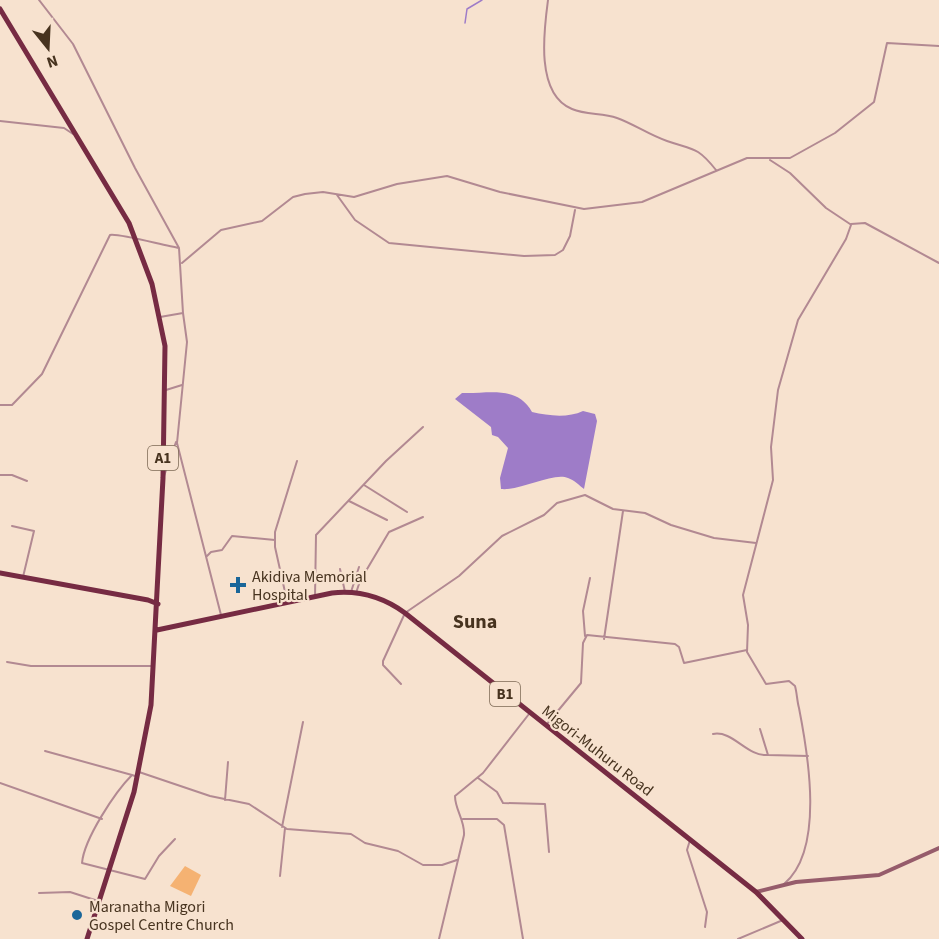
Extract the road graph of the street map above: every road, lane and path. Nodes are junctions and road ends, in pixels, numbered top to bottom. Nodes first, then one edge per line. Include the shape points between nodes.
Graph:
1 (39, 0) edge
2 (548, 0) edge
3 (0, 9) edge
4 (939, 45) edge
5 (0, 121) edge
6 (78, 138) junction
7 (768, 159) junction
8 (716, 170) junction
9 (337, 195) junction
10 (575, 209) junction
11 (851, 225) junction
12 (137, 241) junction
13 (179, 248) junction
14 (938, 262) edge
15 (182, 263) junction
16 (183, 313) junction
17 (160, 317) junction
18 (182, 385) junction
19 (166, 390) junction
20 (0, 405) edge
21 (423, 427) dead end
22 (177, 439) junction
23 (297, 461) dead end
24 (0, 475) edge
25 (163, 478) junction
26 (27, 480) dead end
27 (364, 485) junction
28 (349, 501) junction
29 (623, 511) junction
30 (407, 512) dead end
31 (423, 517) dead end
32 (387, 520) dead end
33 (12, 526) dead end
34 (275, 540) junction
35 (756, 543) junction
36 (204, 550) junction
37 (211, 552) junction
38 (206, 557) junction
39 (359, 567) dead end
40 (340, 569) dead end
41 (0, 573) edge
42 (23, 577) junction
43 (590, 578) dead end
44 (351, 592) junction
45 (315, 597) junction
46 (158, 602) junction
47 (288, 603) junction
48 (405, 613) junction
49 (222, 618) junction
50 (157, 630) junction
51 (585, 637) junction
52 (604, 639) junction
53 (747, 650) junction
54 (7, 662) dead end
55 (155, 666) junction
56 (401, 684) dead end
57 (529, 714) junction
58 (303, 722) dead end
59 (545, 726) junction
60 (760, 729) dead end
61 (713, 734) dead end
62 (45, 751) dead end
63 (768, 755) junction
64 (808, 756) junction
65 (228, 762) dead end
66 (136, 774) junction
67 (478, 778) junction
68 (0, 783) edge
69 (225, 800) junction
70 (102, 819) junction
71 (463, 819) junction
72 (284, 827) junction
73 (175, 839) dead end
74 (690, 840) junction
75 (939, 848) edge
76 (549, 852) dead end
77 (457, 860) junction
78 (110, 871) junction
79 (280, 876) dead end
80 (784, 884) junction
81 (756, 892) junction
82 (39, 893) dead end
83 (100, 902) junction
84 (784, 920) junction
85 (705, 927) dead end
86 (87, 939) edge
87 (439, 939) edge
88 (523, 939) edge
89 (738, 939) edge
90 (802, 939) edge

1 - 13 street via 73,44
2 - 8 street via 543,33 546,67 552,90 563,103 574,110 619,119 695,149
3 - 6 highway, A1
4 - 7 street via 887,43 872,104 835,133 795,156
5 - 6 street via 64,128
6 - 12 highway, A1
7 - 8 street via 747,158
7 - 11 street
8 - 10 street via 636,204
9 - 10 street via 358,196 398,184 447,177
9 - 10 street via 355,220 389,243 524,256 555,255 563,250
9 - 15 street via 321,192 295,196 267,219 217,233
11 - 14 street via 865,223
11 - 35 street via 795,329 778,390 771,447 773,480
12 - 13 street
12 - 17 highway, A1
12 - 20 street via 110,235 41,375 12,405
13 - 15 street
15 - 16 street
16 - 17 street
16 - 18 street via 187,342
17 - 19 highway, A1
18 - 19 street
18 - 22 street
19 - 25 highway, A1
21 - 27 street
22 - 25 street
22 - 36 street
23 - 34 street via 277,521
24 - 26 street
25 - 46 highway, A1
27 - 28 street
27 - 30 street
28 - 32 street
28 - 45 street via 316,535
29 - 35 street via 645,513 726,542
29 - 48 street via 585,495 557,504 546,514 502,536 459,576
29 - 52 street
31 - 44 street via 389,532
33 - 42 street via 34,531
34 - 37 street via 232,536 222,550
34 - 47 street
35 - 53 street via 743,595
36 - 37 street
36 - 38 street
37 - 38 street
38 - 49 street
39 - 44 street
40 - 44 street
41 - 42 highway
42 - 46 highway
43 - 51 street via 583,611
44 - 45 highway, Migori-Muhuru Road / B1
44 - 48 highway, Migori-Muhuru Road / B1 via 379,598
45 - 47 highway, Migori-Muhuru Road / B1
46 - 50 highway, A1
47 - 49 highway, Migori-Muhuru Road / B1
48 - 56 street via 383,661
48 - 57 highway, Migori-Muhuru Road / B1
49 - 50 highway, Migori-Muhuru Road / B1
50 - 55 highway, A1
51 - 52 street
51 - 59 street via 581,682
52 - 53 street via 675,644 684,663
53 - 64 street via 766,684 789,681 795,686
54 - 55 street via 31,666
55 - 66 highway, A1 via 147,734
57 - 59 highway, Migori-Muhuru Road / B1
57 - 67 street
58 - 72 street
59 - 74 highway, Migori-Muhuru Road / B1
60 - 63 street
61 - 63 street via 720,733 754,753
62 - 66 street
63 - 64 street
64 - 80 street via 809,834 796,870
65 - 69 street
66 - 69 street
66 - 70 street via 123,783
66 - 78 highway, A1
67 - 71 street via 456,796
67 - 76 street via 497,792 503,803 545,804
68 - 70 street
69 - 72 street via 249,804
70 - 78 street via 82,862
71 - 77 street via 464,835
71 - 88 street via 497,819 504,825
72 - 77 street via 351,834 423,865
72 - 79 street
73 - 78 street via 145,879
74 - 81 highway, Migori-Muhuru Road / B1
74 - 85 street via 687,850 707,912
75 - 80 main road via 879,875
77 - 87 street
78 - 83 highway, A1
80 - 81 main road
81 - 84 highway, Migori-Muhuru Road / B1
82 - 83 street via 70,892
83 - 86 highway, A1
84 - 89 street
84 - 90 highway, Migori-Muhuru Road / B1

